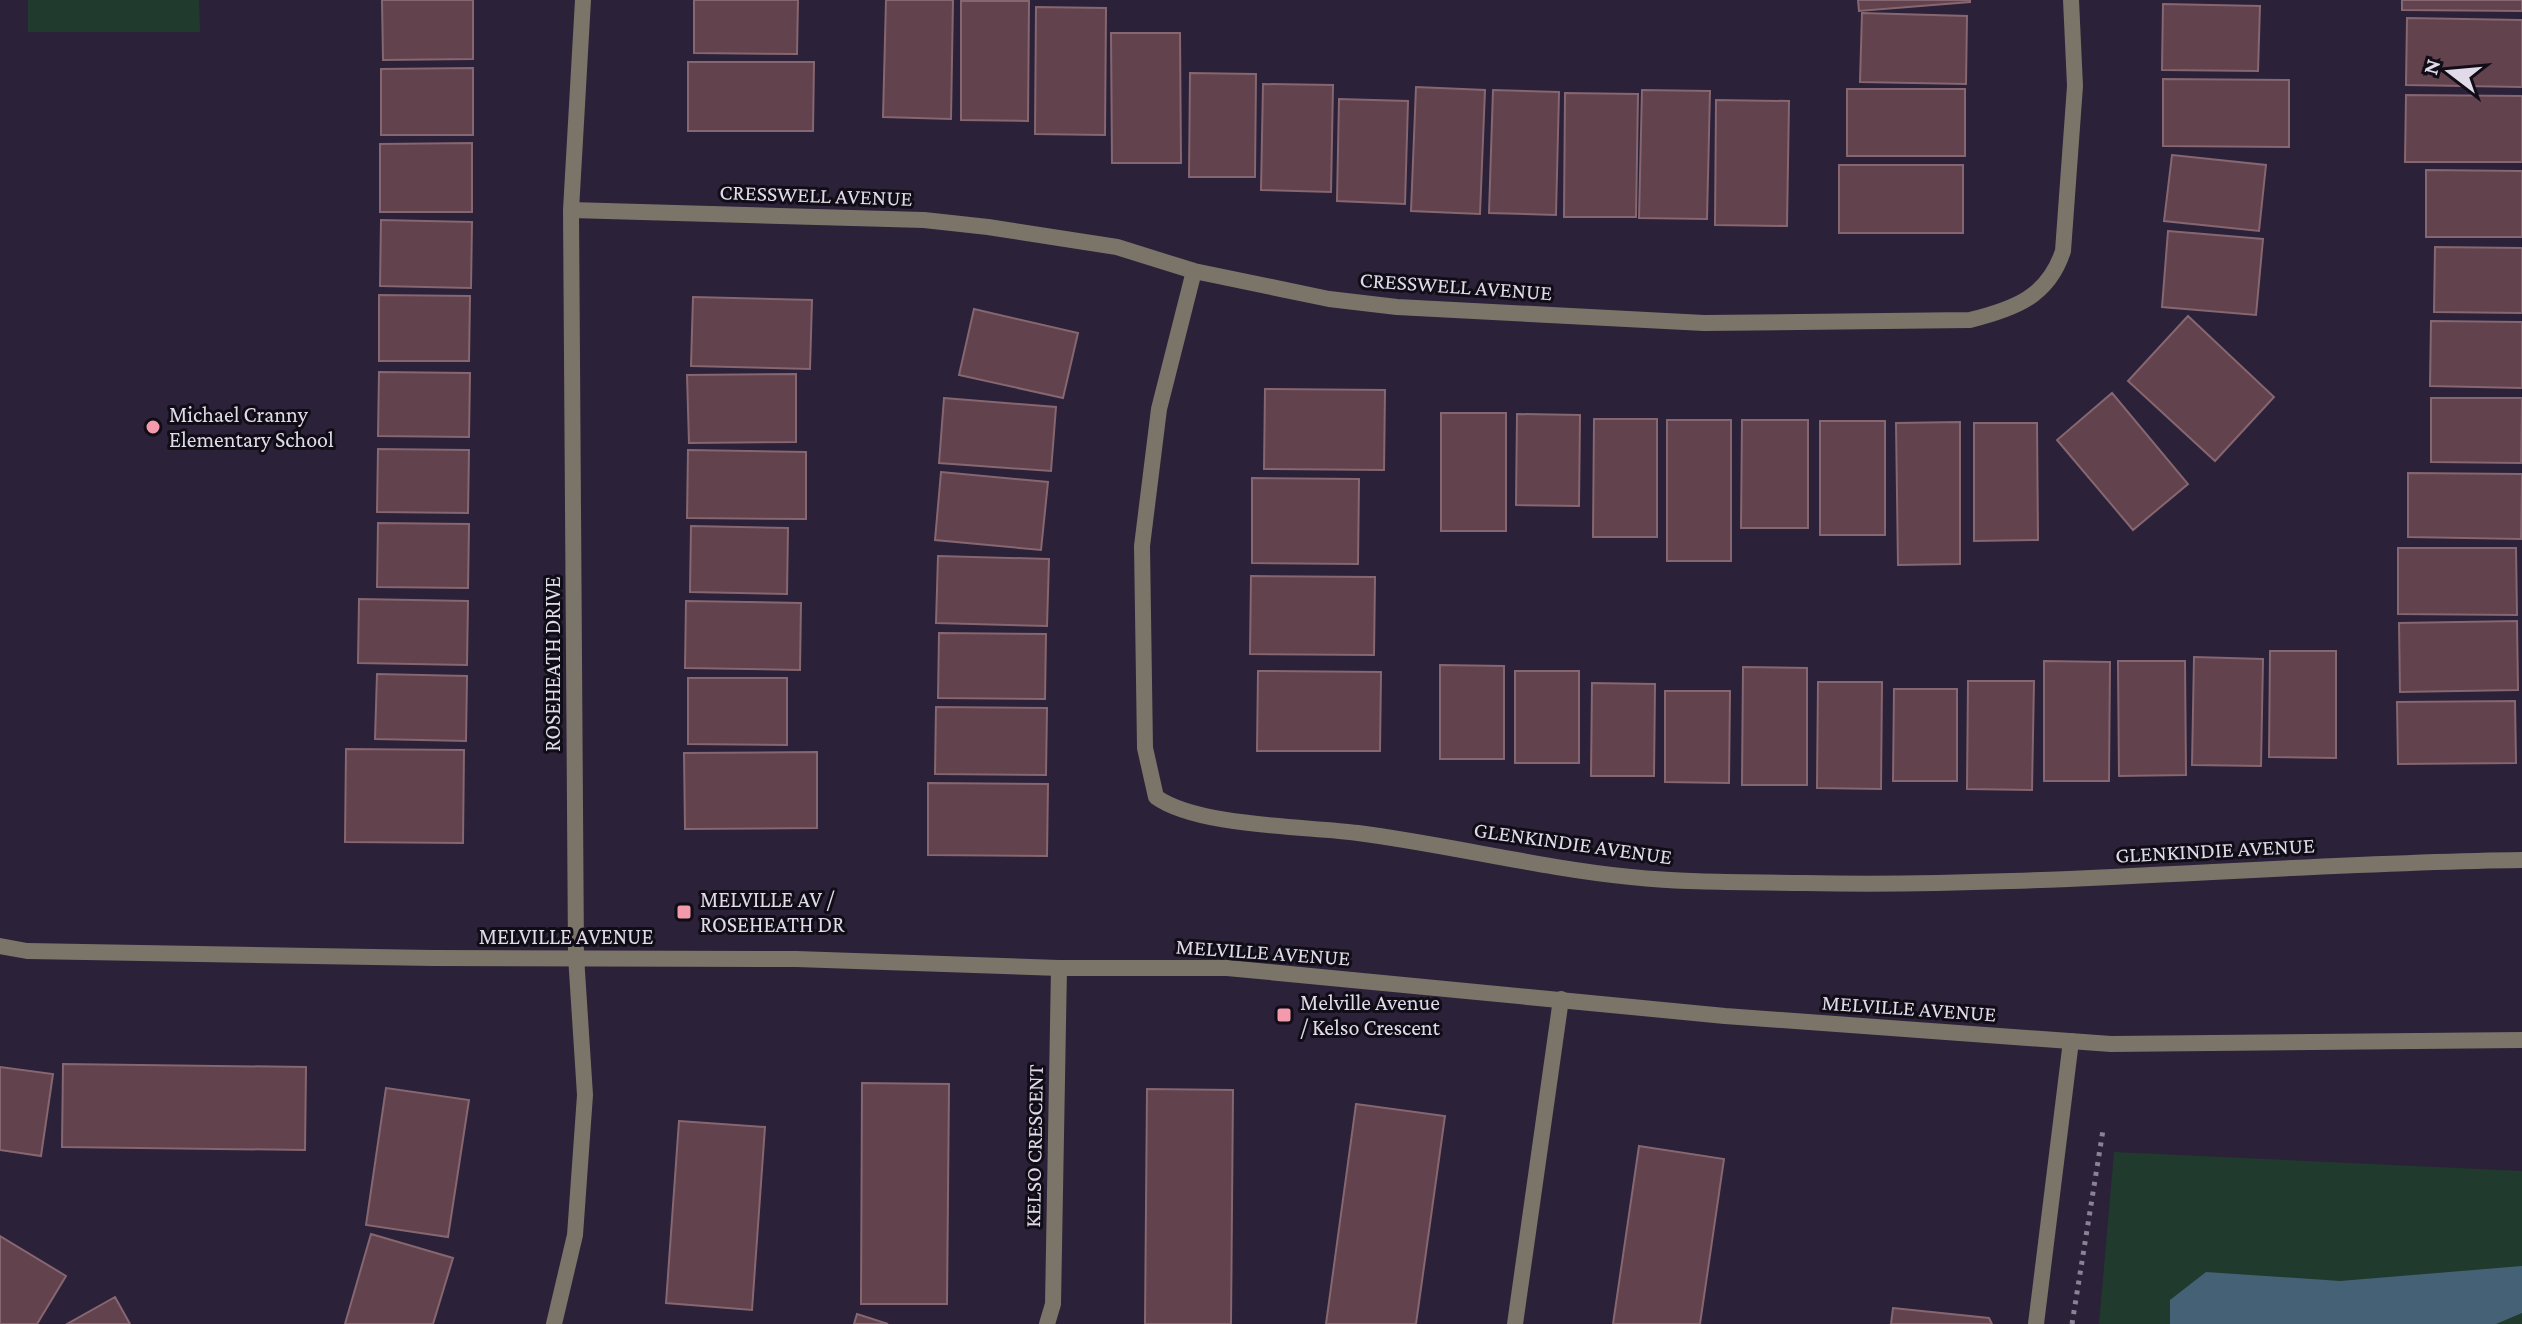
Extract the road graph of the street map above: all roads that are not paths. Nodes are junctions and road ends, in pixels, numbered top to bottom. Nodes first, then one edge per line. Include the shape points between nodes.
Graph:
1 (583, 0) edge
2 (2071, 0) edge
3 (571, 210) junction
4 (1194, 271) junction
5 (2522, 860) edge
6 (0, 946) edge
7 (576, 956) junction
8 (1059, 968) junction
9 (1561, 999) junction
10 (2522, 1040) edge
11 (2071, 1041) junction
12 (554, 1324) edge
13 (1047, 1324) edge
14 (1515, 1324) edge
15 (2036, 1324) edge

1 - 3 street, ROSEHEATH DRIVE
2 - 4 street, CRESSWELL AVENUE via 2075,86 2063,251 2055,275 2006,311 1970,320 1704,323 1397,307
3 - 4 street, CRESSWELL AVENUE via 924,220 1117,247
3 - 7 street, ROSEHEATH DRIVE
4 - 5 street, GLENKINDIE AVENUE via 1159,409 1142,546 1145,748 1156,797 1173,809 1631,877 1708,881 1933,886
6 - 7 street, MELVILLE AVENUE via 258,956
7 - 8 street, MELVILLE AVENUE
7 - 12 street, ROSEHEATH DRIVE via 585,1095 575,1235
8 - 9 street, MELVILLE AVENUE via 1227,968
8 - 13 street, KELSO CRESCENT via 1053,1304
9 - 11 street, MELVILLE AVENUE
9 - 14 street
10 - 11 street, MELVILLE AVENUE
11 - 15 street

